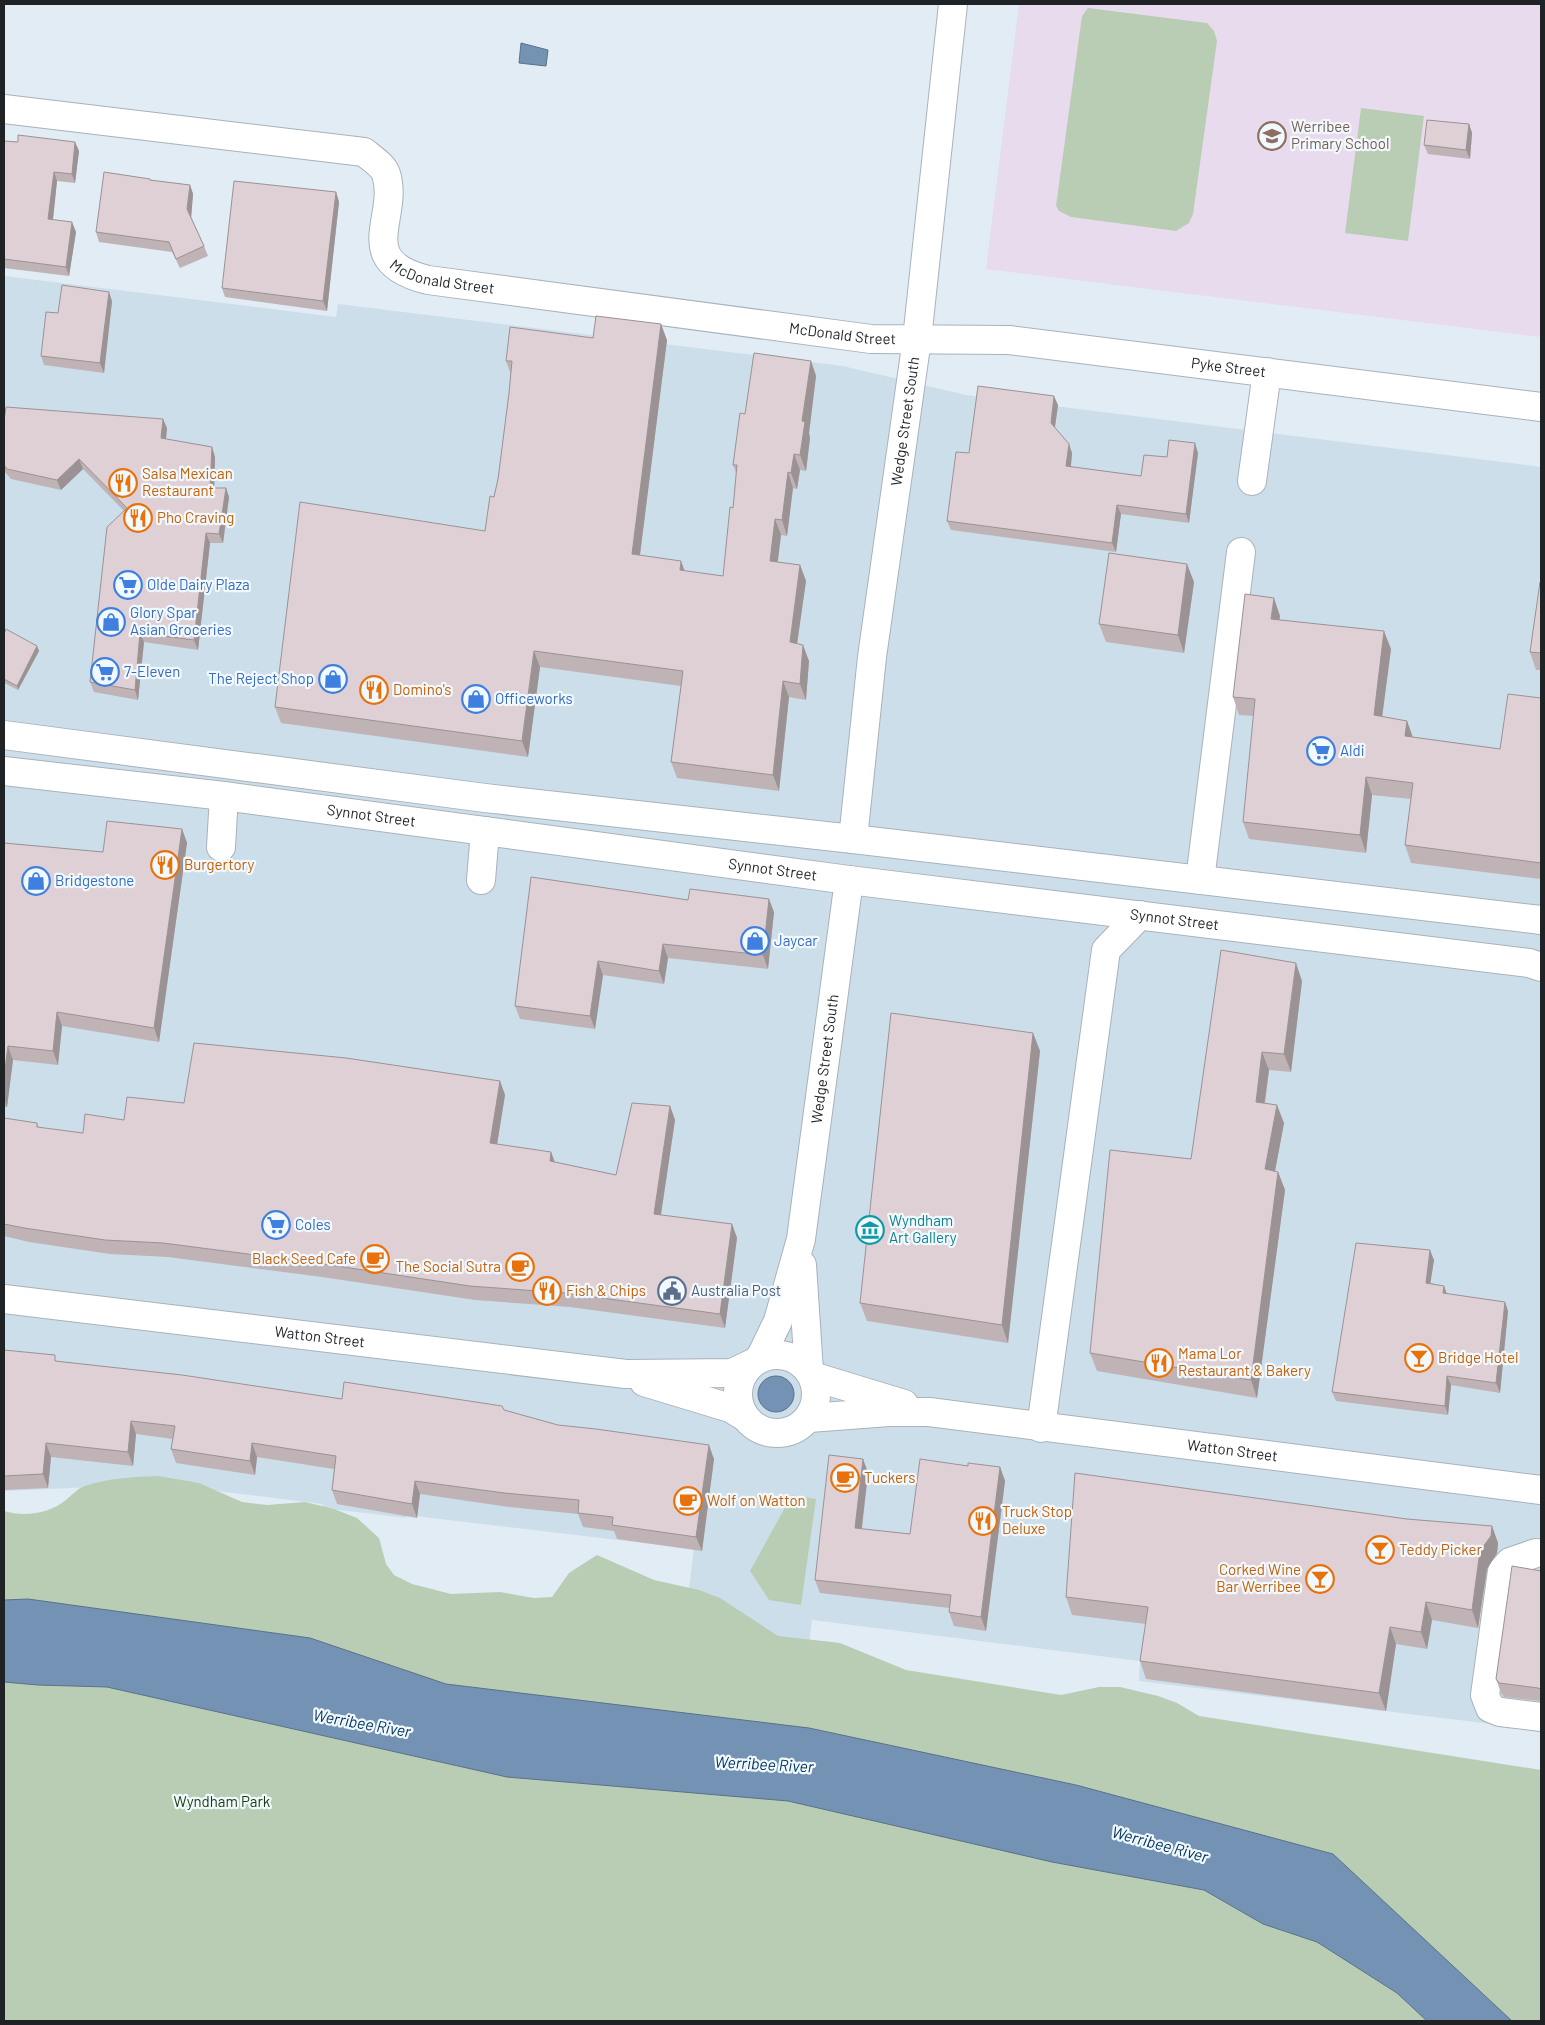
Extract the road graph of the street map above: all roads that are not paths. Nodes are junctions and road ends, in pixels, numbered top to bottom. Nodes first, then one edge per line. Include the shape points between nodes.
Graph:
1 (953, 4) edge
2 (4, 109) edge
3 (917, 339) junction
4 (1267, 372) junction
5 (1541, 406) edge
6 (1252, 480) dead end
7 (1241, 552) dead end
8 (4, 735) edge
9 (229, 766) junction
10 (4, 771) edge
11 (224, 796) junction
12 (485, 798) junction
13 (485, 831) junction
14 (854, 839) junction
15 (222, 847) dead end
16 (481, 880) dead end
17 (849, 880) junction
18 (1200, 880) junction
19 (1140, 915) junction
20 (1541, 920) edge
21 (1202, 923) junction
22 (1541, 967) edge
23 (801, 1239) junction
24 (7, 1298) edge
25 (756, 1361) junction
26 (811, 1373) junction
27 (626, 1374) junction
28 (929, 1412) junction
29 (745, 1417) junction
30 (809, 1418) junction
31 (1041, 1428) junction
32 (1539, 1491) edge
33 (1536, 1553) dead end
34 (1541, 1717) edge

1 - 3 main road, Wedge Street South
2 - 3 main road, McDonald Street via 364,152 385,172 388,187 382,238 385,251 394,263 413,276 871,339
3 - 4 main road, Pyke Street via 1009,340
3 - 14 main road, Wedge Street South via 872,657
4 - 5 main road, Pyke Street
4 - 6 main road
7 - 18 main road
8 - 9 main road, Synnot Street
9 - 11 main road
9 - 12 main road, Synnot Street
10 - 11 main road, Synnot Street
11 - 13 main road, Synnot Street
11 - 15 main road
12 - 13 main road
12 - 14 main road, Synnot Street
13 - 16 main road
13 - 17 main road, Synnot Street
14 - 17 main road, Wedge Street South
14 - 18 main road, Synnot Street
17 - 19 main road, Synnot Street
17 - 23 main road, Wedge Street South
18 - 20 main road, Synnot Street
18 - 21 main road
19 - 21 main road, Synnot Street
19 - 31 main road via 1106,950
21 - 22 main road, Synnot Street via 1530,963
23 - 25 main road, Wedge Street South via 778,1321
23 - 26 main road, Wedge Street South
24 - 27 main road, Watton Street
25 - 26 main road via 781,1355 792,1357
25 - 27 main road, Watton Street via 732,1373
25 - 29 main road via 744,1372 737,1395
26 - 28 main road, Watton Street
26 - 30 main road via 816,1397
27 - 29 main road, Watton Street via 658,1388 730,1408
28 - 30 main road, Watton Street
28 - 31 main road, Watton Street
29 - 30 main road via 761,1430 782,1434 801,1426
31 - 32 main road, Watton Street
33 - 34 main road via 1510,1562 1502,1571 1485,1695 1490,1708 1500,1712

